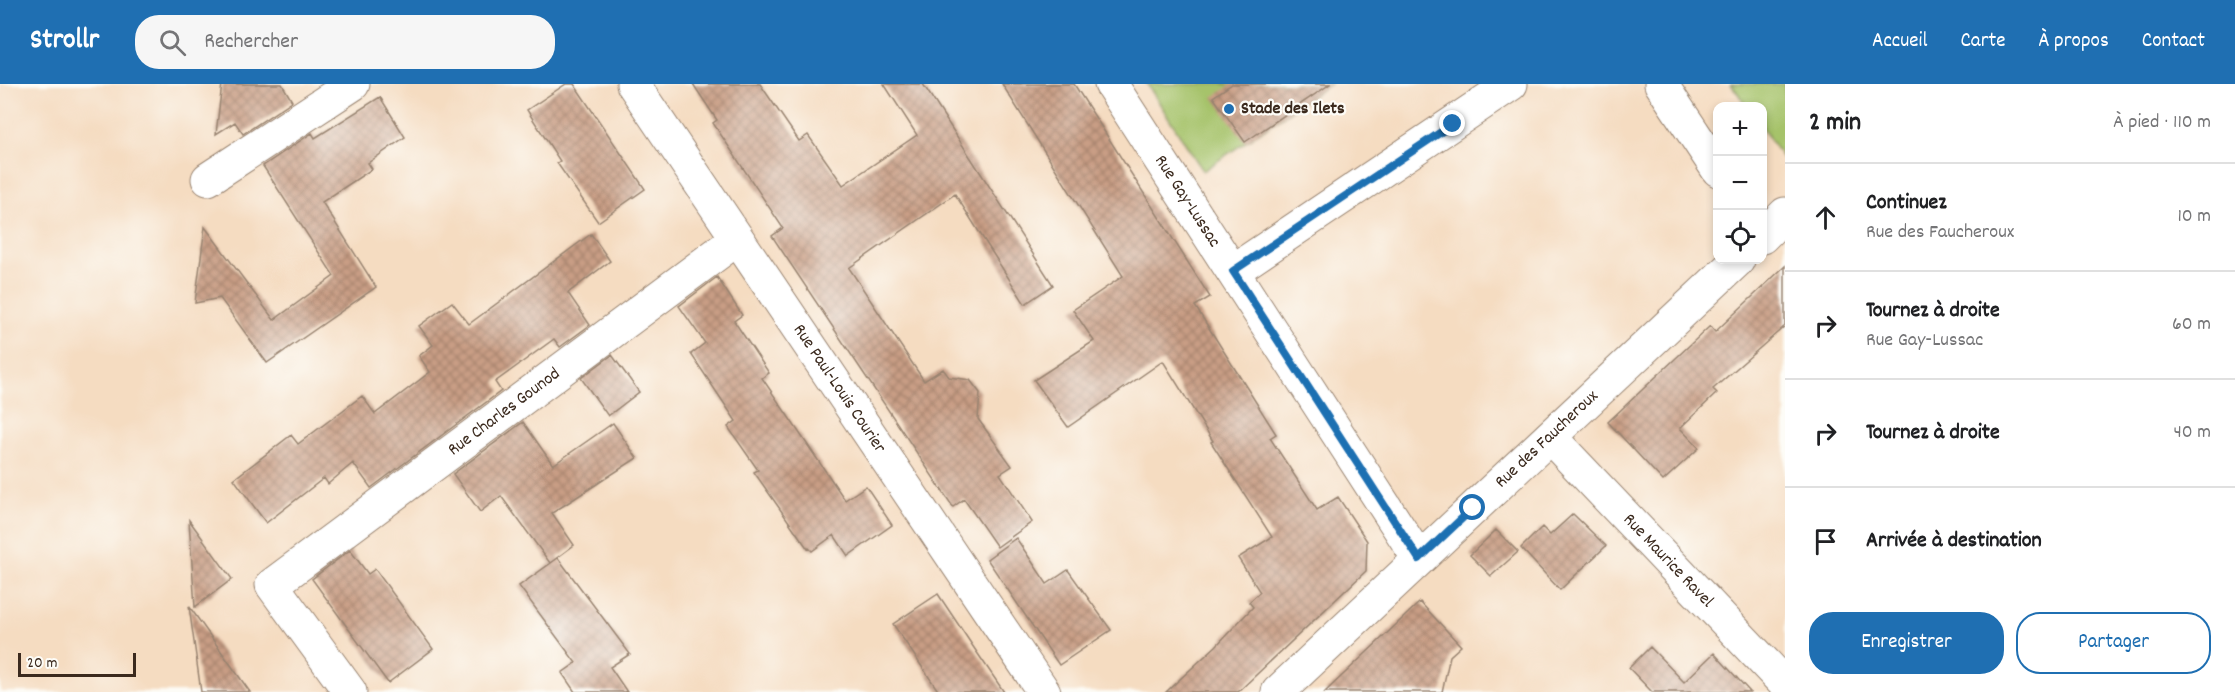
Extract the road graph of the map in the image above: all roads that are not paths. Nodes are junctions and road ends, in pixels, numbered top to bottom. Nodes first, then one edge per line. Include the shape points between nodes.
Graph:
1 (353, 84) edge
2 (633, 84) edge
3 (1111, 84) edge
4 (1511, 84) edge
5 (1661, 84) edge
6 (1713, 162) edge
7 (208, 179) dead end
8 (736, 239) junction
9 (1734, 264) edge
10 (1233, 271) junction
11 (1550, 437) junction
12 (1419, 559) junction
13 (1785, 684) edge
14 (350, 692) edge
15 (1044, 692) edge
16 (1278, 692) edge

1 - 7 street
2 - 8 street, Rue Paul-Louis Courier
3 - 10 street, Rue Gay-Lussac
4 - 10 street
5 - 6 street
8 - 14 street, Rue Charles Gounod via 272,585
8 - 15 street, Rue Paul-Louis Courier
9 - 11 street, Rue des Faucheroux
10 - 12 street, Rue Gay-Lussac
11 - 12 street, Rue des Faucheroux
11 - 13 street, Rue Maurice Ravel
12 - 16 street, Rue des Faucheroux

